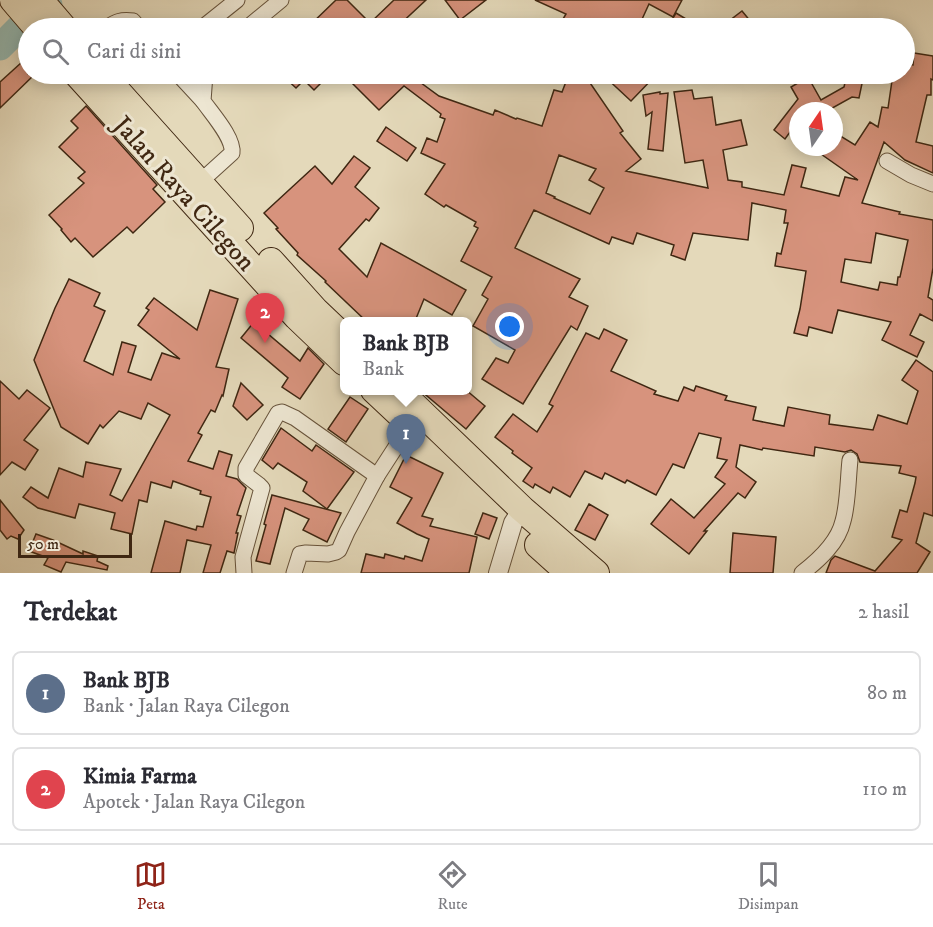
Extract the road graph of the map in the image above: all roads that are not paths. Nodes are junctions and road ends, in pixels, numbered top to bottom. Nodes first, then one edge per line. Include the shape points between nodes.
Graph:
1 (237, 0) edge
2 (281, 0) edge
3 (214, 18) edge
4 (260, 18) edge
5 (86, 84) edge
6 (111, 84) edge
7 (187, 84) edge
8 (204, 84) edge
9 (203, 101) junction
10 (887, 161) dead end
11 (200, 182) junction
12 (933, 184) edge
13 (340, 333) edge
14 (340, 357) edge
15 (379, 395) edge
16 (403, 395) edge
17 (410, 425) junction
18 (850, 460) dead end
19 (377, 476) junction
20 (518, 516) junction
21 (244, 573) edge
22 (294, 573) edge
23 (498, 573) edge
24 (569, 573) edge
25 (596, 573) edge
26 (802, 573) edge

1 - 3 street
2 - 4 street
5 - 14 highway, Jalan Raya Cilegon via 297,317
6 - 11 highway, Jalan Raya Cilegon
7 - 9 street
8 - 9 street
9 - 11 street via 233,146 232,153
10 - 12 street
11 - 13 highway, Jalan Raya Cilegon
15 - 17 highway
16 - 20 highway
17 - 19 street
17 - 20 highway
18 - 26 street via 843,522 827,550
19 - 21 street via 295,418 278,413 246,468 246,475 262,488 243,557
19 - 22 street via 339,550 300,554
20 - 23 street
20 - 24 highway
20 - 25 highway

